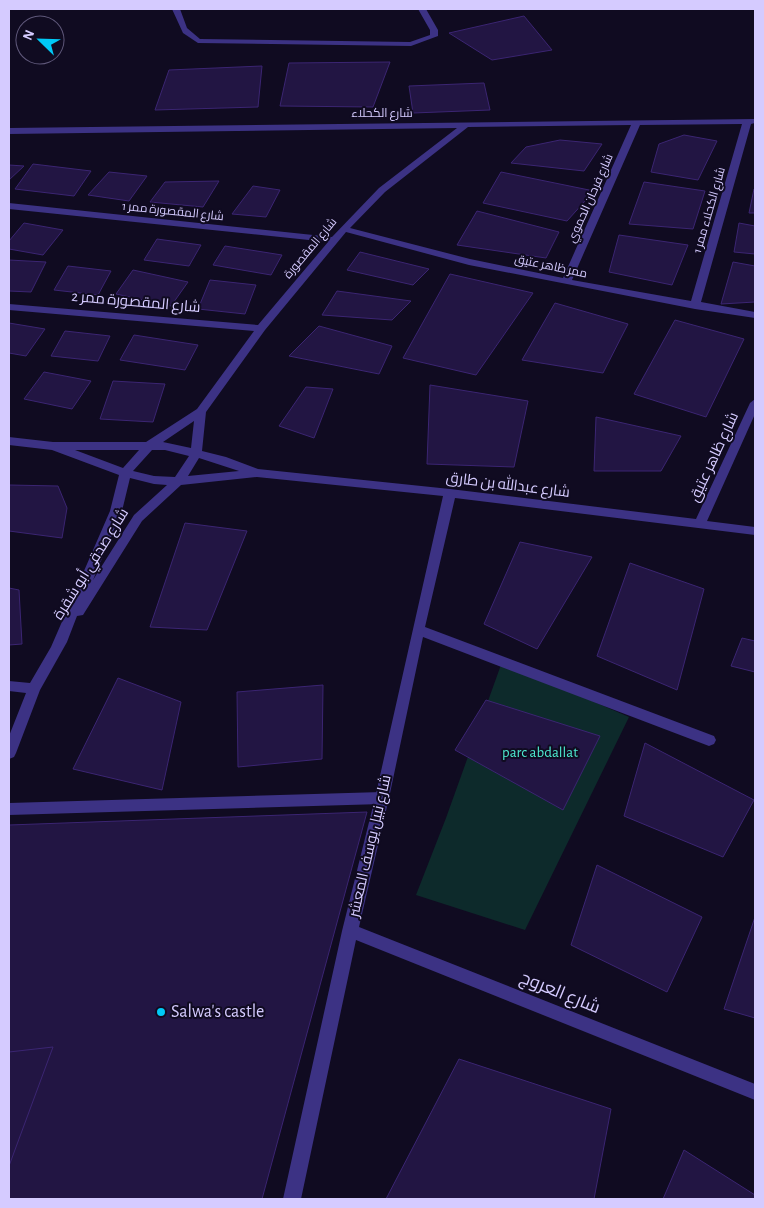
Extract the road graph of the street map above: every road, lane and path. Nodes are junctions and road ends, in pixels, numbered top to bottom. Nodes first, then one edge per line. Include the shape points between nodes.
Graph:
1 (176, 9) edge
2 (422, 9) edge
3 (751, 121) edge
4 (636, 124) junction
5 (466, 125) junction
6 (9, 131) edge
7 (9, 206) edge
8 (344, 228) junction
9 (334, 240) junction
10 (566, 282) junction
11 (9, 306) edge
12 (695, 306) junction
13 (755, 315) edge
14 (261, 328) junction
15 (755, 403) edge
16 (201, 412) junction
17 (9, 441) edge
18 (150, 445) junction
19 (53, 446) junction
20 (196, 452) junction
21 (125, 473) junction
22 (257, 473) junction
23 (178, 481) junction
24 (450, 493) junction
25 (700, 524) junction
26 (755, 531) edge
27 (418, 630) junction
28 (57, 648) junction
29 (9, 686) edge
30 (34, 689) junction
31 (709, 740) dead end
32 (9, 753) edge
33 (382, 798) junction
34 (9, 809) edge
35 (350, 931) junction
36 (755, 1092) edge
37 (292, 1199) edge

1 - 2 street via 183,30 198,41 411,44 434,36
3 - 4 street, شارع الكحلاء
3 - 12 street, شارع الكحلاء ممر 1
4 - 5 street, شارع الكحلاء
4 - 10 street, شارع فرحان الحموي
5 - 6 street, شارع الكحلاء
5 - 8 street, شارع المقصورة via 382,190
7 - 9 street, شارع المقصورة ممر 1
8 - 9 street, شارع المقصورة
8 - 10 street, ممر ظاهر عتيق via 469,262
9 - 14 street, شارع المقصورة
10 - 12 street, ممر ظاهر عتيق
11 - 14 street, شارع المقصورة ممر 2
12 - 13 street, ممر ظاهر عتيق
14 - 16 street, شارع المقصورة
15 - 25 street, شارع ظاهر عتيق
16 - 18 street, شارع المقصورة
16 - 20 street, شارع المقصورة
17 - 19 street, شارع عبدالله بن طارق
18 - 19 street, شارع عبدالله بن طارق
18 - 20 street, شارع عبدالله بن طارق
18 - 21 street, شارع المقصورة
19 - 21 street, شارع عبدالله بن طارق
20 - 22 street, شارع عبدالله بن طارق
20 - 23 street, شارع المقصورة
21 - 23 street, شارع عبدالله بن طارق via 154,480
21 - 28 street, شارع صدقي أبو شقرة via 116,511
22 - 23 street, شارع عبدالله بن طارق
22 - 24 street, شارع عبدالله بن طارق
23 - 28 street, شارع صدقي أبو شقرة via 138,518
24 - 25 street, شارع عبدالله بن طارق
24 - 27 street, شارع نبيل يوسف المعشر
25 - 26 street, شارع عبدالله بن طارق
27 - 31 street
27 - 33 street, شارع نبيل يوسف المعشر
28 - 30 street, شارع صدقي أبو شقرة
29 - 30 street
30 - 32 street, شارع صدقي أبو شقرة
33 - 34 street
33 - 35 street, شارع نبيل يوسف المعشر
35 - 36 street, شارع العروج
35 - 37 street, شارع نبيل يوسف المعشر

